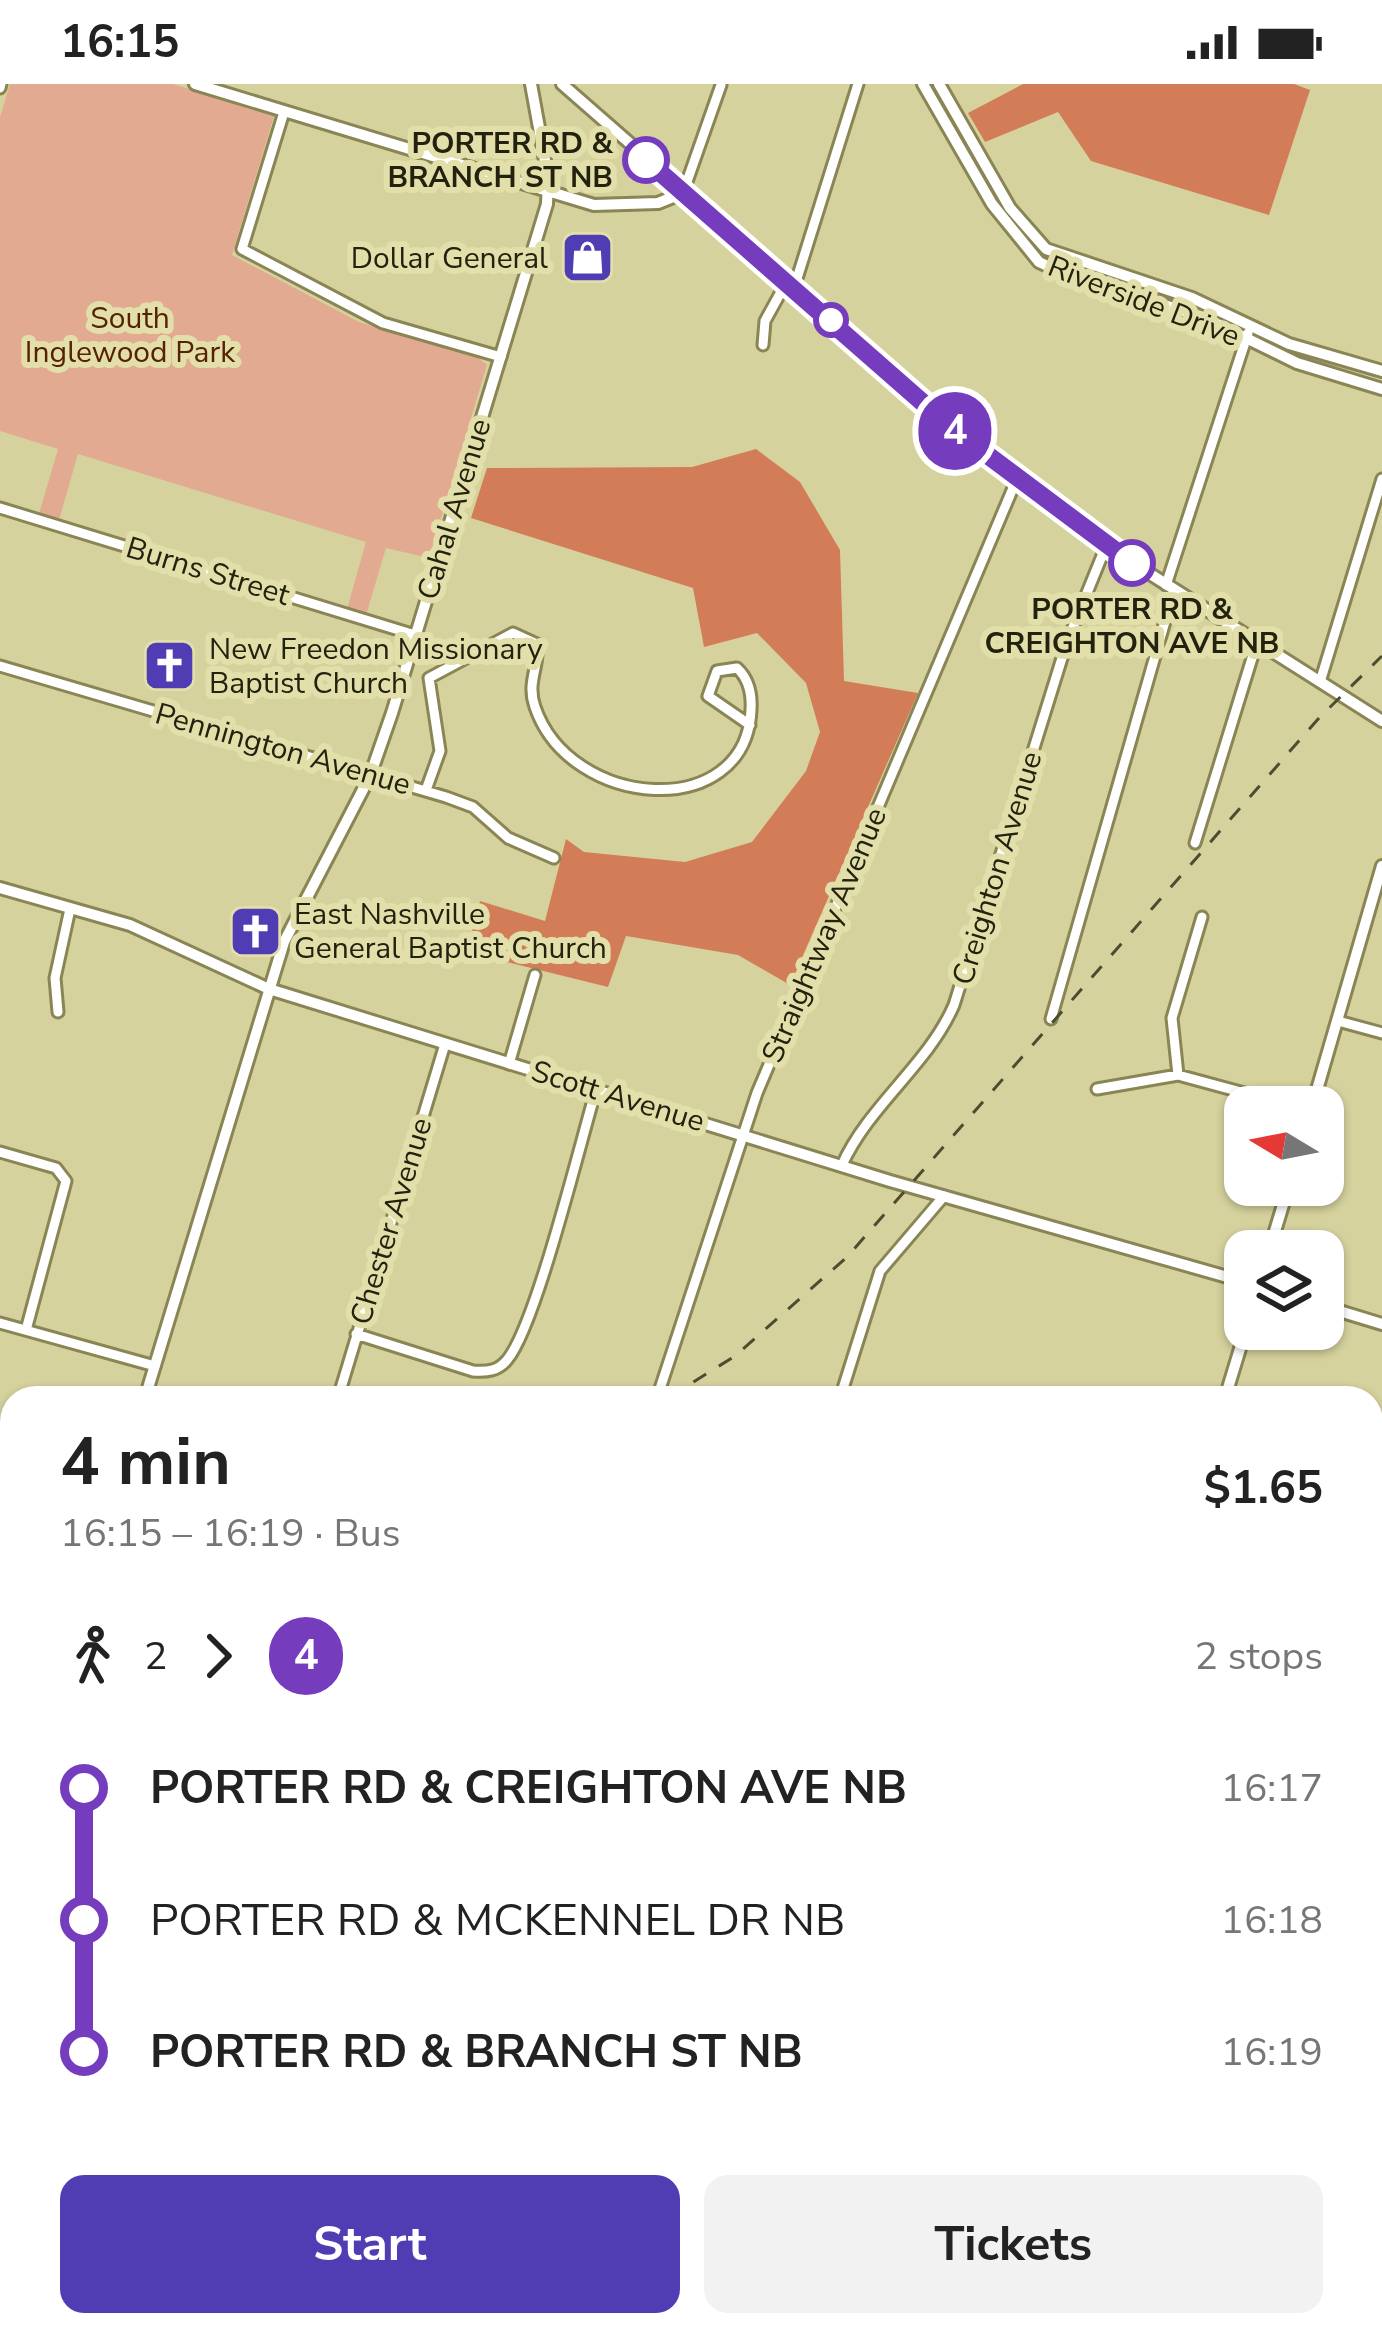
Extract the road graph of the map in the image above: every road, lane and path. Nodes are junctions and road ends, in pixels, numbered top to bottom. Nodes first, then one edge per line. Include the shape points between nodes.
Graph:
1 (195, 84) edge
2 (531, 84) edge
3 (562, 84) edge
4 (858, 84) edge
5 (923, 84) edge
6 (940, 84) edge
7 (721, 85) edge
8 (947, 97) junction
9 (934, 104) junction
10 (284, 112) junction
11 (549, 190) junction
12 (683, 193) junction
13 (1058, 255) junction
14 (1050, 268) junction
15 (790, 284) junction
16 (1248, 333) junction
17 (763, 346) dead end
18 (501, 357) junction
19 (1382, 371) edge
20 (1382, 389) edge
21 (1382, 479) edge
22 (1016, 482) junction
23 (0, 508) edge
24 (1106, 546) junction
25 (1170, 587) junction
26 (416, 635) junction
27 (1257, 642) junction
28 (0, 666) edge
29 (1319, 682) junction
30 (1382, 721) edge
31 (750, 725) junction
32 (370, 776) junction
33 (425, 790) junction
34 (1196, 843) dead end
35 (554, 858) dead end
36 (1382, 866) edge
37 (0, 888) edge
38 (70, 909) junction
39 (1202, 917) dead end
40 (535, 975) dead end
41 (268, 989) junction
42 (58, 1012) dead end
43 (1051, 1019) dead end
44 (1338, 1021) junction
45 (1382, 1033) edge
46 (445, 1044) junction
47 (509, 1064) junction
48 (1178, 1075) junction
49 (1318, 1086) edge
50 (1224, 1087) edge
51 (1097, 1089) dead end
52 (596, 1090) junction
53 (742, 1133) junction
54 (0, 1152) edge
55 (842, 1165) junction
56 (944, 1196) junction
57 (1224, 1276) edge
58 (1344, 1312) edge
59 (0, 1323) edge
60 (1382, 1324) edge
61 (26, 1330) junction
62 (356, 1334) junction
63 (1240, 1350) edge
64 (155, 1366) junction
65 (149, 1386) edge
66 (341, 1386) edge
67 (661, 1386) edge
68 (844, 1386) edge
69 (1229, 1386) edge

1 - 10 street
2 - 11 street, Cahal Avenue
3 - 12 street
4 - 15 street
5 - 9 street, Riverside Drive
6 - 8 street, Riverside Drive
7 - 12 street
8 - 9 street
8 - 13 street, Riverside Drive via 1010,208
9 - 14 street, Riverside Drive via 1010,230
10 - 11 street
10 - 18 street via 242,249 382,322
11 - 12 street via 614,208
11 - 18 street, Cahal Avenue
12 - 15 street
13 - 14 street
13 - 16 street, Riverside Drive via 1192,298
14 - 16 street, Riverside Drive
15 - 17 street via 765,321
15 - 22 street
16 - 19 street, Riverside Drive
16 - 20 street, Riverside Drive via 1297,363
16 - 25 street
18 - 26 street, Cahal Avenue
21 - 29 street
22 - 24 street
22 - 53 street, Straightway Avenue
23 - 26 street, Burns Street
24 - 25 street
24 - 55 street, Creighton Avenue via 1067,642 950,1016
25 - 27 street
25 - 43 street
26 - 32 street, Cahal Avenue
27 - 29 street
27 - 34 street
28 - 32 street, Pennington Avenue
29 - 30 street
31 - 31 street via 744,675 717,671 708,696
31 - 33 street via 726,764 692,784 654,791 613,785 574,763 547,732 530,688 537,644 513,633 429,678 440,751
32 - 33 street, Pennington Avenue
32 - 41 street, Cahal Avenue via 296,916
33 - 35 street, Pennington Avenue via 473,807 508,838
36 - 44 street
37 - 38 street, Scott Avenue
38 - 41 street, Scott Avenue via 175,943
38 - 42 street via 55,978
39 - 48 street via 1172,1018
40 - 47 street
41 - 46 street, Scott Avenue
41 - 64 street, Cahal Avenue
44 - 45 street
44 - 49 street
46 - 47 street, Scott Avenue
46 - 62 street, Chester Avenue
47 - 52 street, Scott Avenue
48 - 50 street
48 - 51 street
52 - 53 street, Scott Avenue
52 - 62 street via 508,1359 473,1371
53 - 55 street, Scott Avenue
53 - 67 street, Straightway Avenue
54 - 61 street via 66,1181
55 - 56 street, Scott Avenue
56 - 57 street, Scott Avenue
56 - 68 street via 880,1271
58 - 60 street
59 - 61 street
61 - 64 street
62 - 66 street, Chester Avenue
63 - 69 street
64 - 65 street, Cahal Avenue

